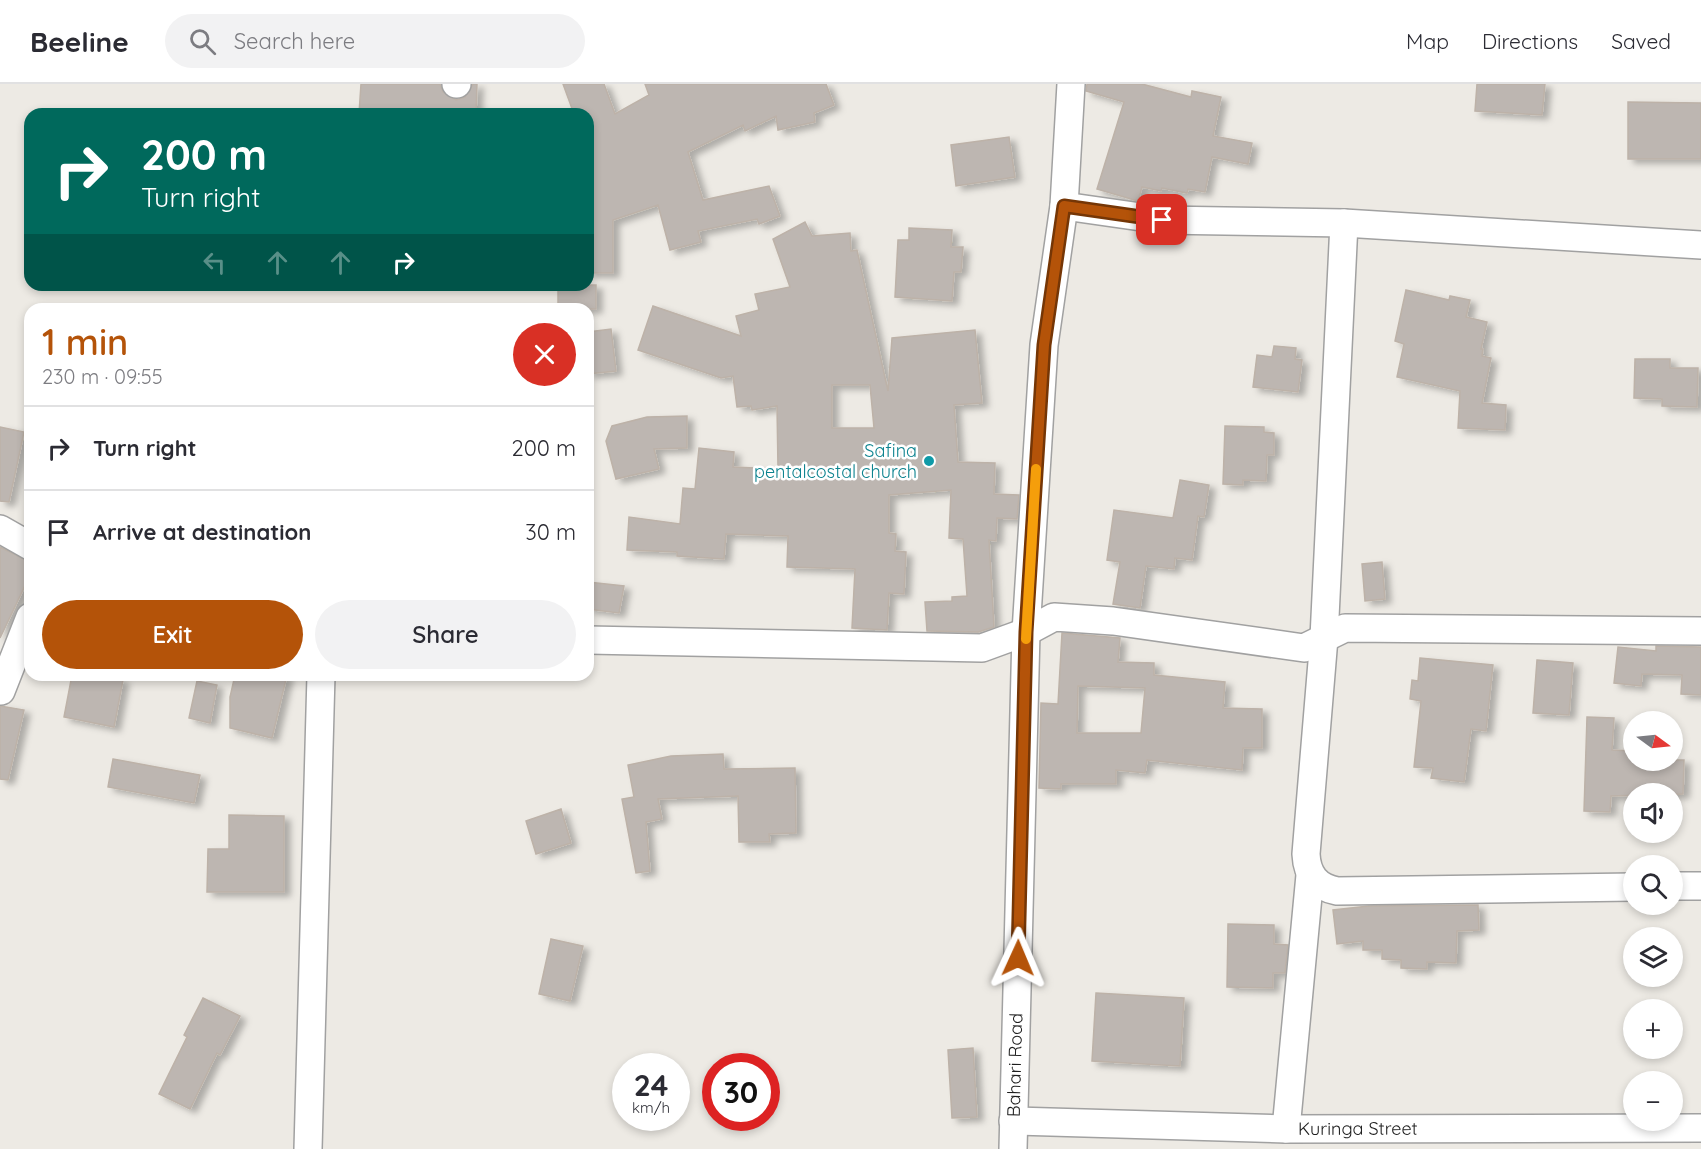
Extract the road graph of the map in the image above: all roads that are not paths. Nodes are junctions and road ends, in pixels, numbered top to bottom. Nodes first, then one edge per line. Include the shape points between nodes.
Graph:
1 (1071, 84) edge
2 (1064, 206) junction
3 (1344, 223) junction
4 (1701, 245) edge
5 (0, 529) edge
6 (24, 543) edge
7 (1701, 631) edge
8 (24, 632) edge
9 (1026, 632) junction
10 (1324, 638) junction
11 (594, 640) edge
12 (321, 681) edge
13 (1, 691) edge
14 (1310, 875) junction
15 (1683, 886) edge
16 (1701, 886) edge
17 (1623, 887) edge
18 (1013, 1120) junction
19 (1701, 1128) edge
20 (1286, 1129) junction
21 (1615, 1137) edge
22 (308, 1149) edge
23 (1013, 1149) edge

1 - 2 street, Bahari Road
2 - 3 street via 1162,220
2 - 9 street, Bahari Road via 1044,345
3 - 4 street
3 - 10 street
5 - 6 street
7 - 10 street via 1345,628
8 - 13 street
9 - 10 street via 1054,617 1113,621 1304,648
9 - 11 street via 982,648
9 - 18 street, Bahari Road
10 - 14 street via 1306,854
12 - 22 street
14 - 17 street via 1327,889 1337,891
14 - 20 street
15 - 16 street
18 - 20 street, Kuringa Street
18 - 23 street, Bahari Road
19 - 21 street, Kuringa Street
20 - 21 street, Kuringa Street

